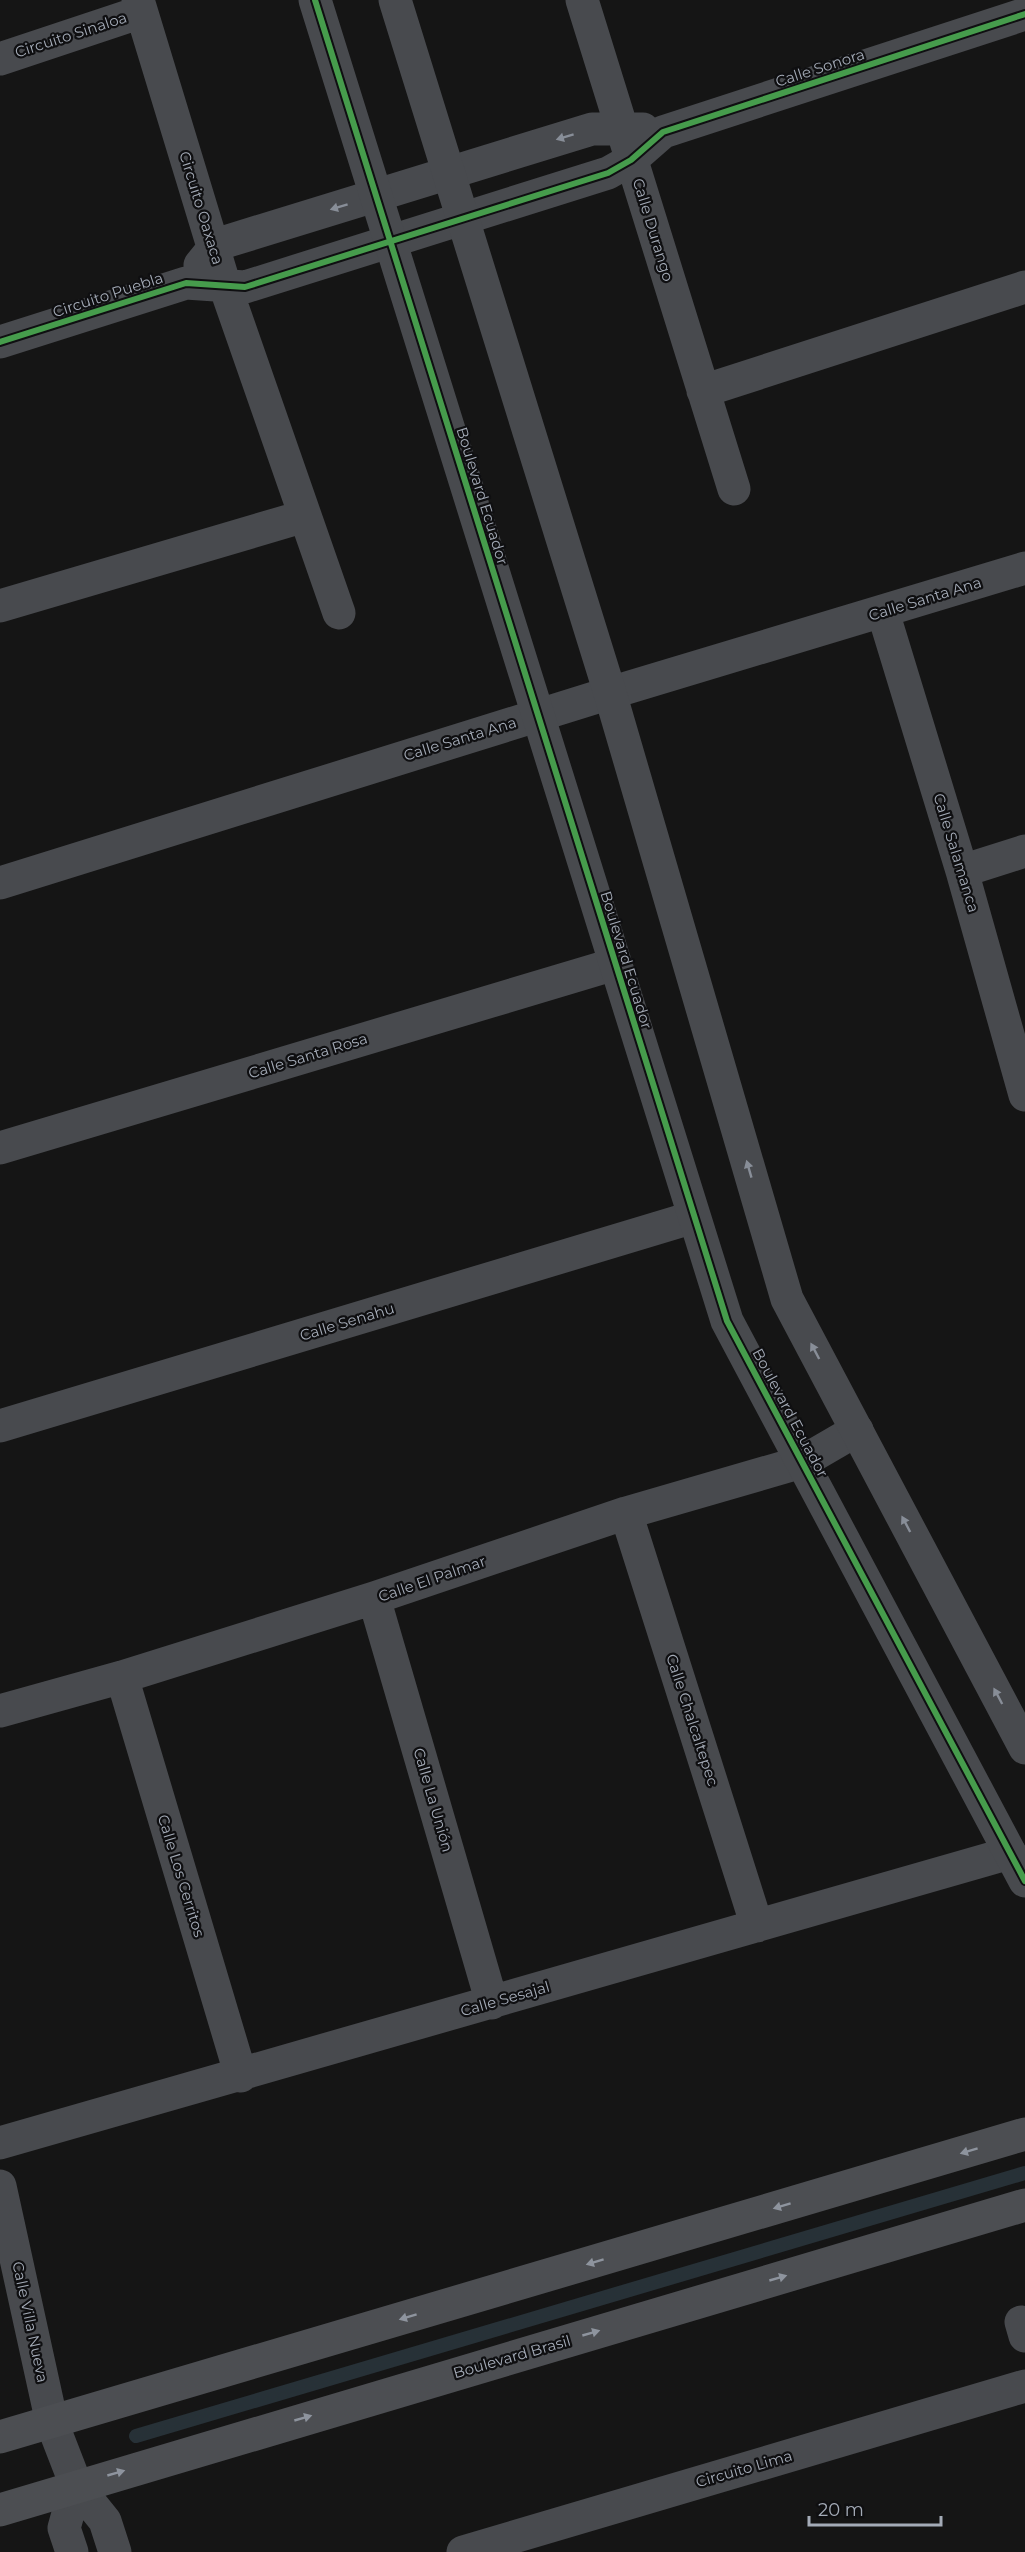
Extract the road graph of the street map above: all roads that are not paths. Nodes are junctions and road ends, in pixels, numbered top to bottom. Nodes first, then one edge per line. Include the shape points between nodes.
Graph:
1 (315, 0) edge
2 (395, 0) edge
3 (582, 0) edge
4 (140, 6) edge
5 (1025, 14) edge
6 (0, 59) edge
7 (622, 127) junction
8 (663, 132) junction
9 (631, 160) junction
10 (449, 173) junction
11 (376, 196) junction
12 (463, 219) junction
13 (390, 242) junction
14 (213, 249) junction
15 (186, 283) junction
16 (225, 286) junction
17 (1025, 287) edge
18 (0, 342) edge
19 (703, 391) junction
20 (734, 489) dead end
21 (305, 516) junction
22 (1025, 568) edge
23 (0, 606) edge
24 (883, 612) junction
25 (339, 613) dead end
26 (610, 693) junction
27 (538, 715) junction
28 (1025, 852) edge
29 (962, 870) junction
30 (0, 884) edge
31 (615, 964) junction
32 (1025, 1095) edge
33 (0, 1148) edge
34 (694, 1217) junction
35 (0, 1426) edge
36 (856, 1430) junction
37 (802, 1462) junction
38 (626, 1513) junction
39 (374, 1598) junction
40 (122, 1677) junction
41 (0, 1711) edge
42 (1025, 1748) edge
43 (1017, 1867) edge
44 (757, 1926) junction
45 (492, 2003) junction
46 (241, 2076) junction
47 (1025, 2134) edge
48 (0, 2143) edge
49 (0, 2186) edge
50 (1025, 2205) edge
51 (1025, 2386) edge
52 (52, 2422) junction
53 (0, 2438) edge
54 (76, 2485) junction
55 (0, 2510) edge
56 (72, 2552) edge
57 (115, 2552) edge
58 (463, 2552) edge

1 - 11 street, Boulevard Ecuador
2 - 10 street
3 - 7 street, Calle Durango
4 - 6 street, Circuito Sinaloa
4 - 14 street, Circuito Oaxaca
5 - 8 street, Calle Sonora
7 - 8 street, Calle Sonora
7 - 9 street, Calle Durango
7 -> 10 street, Calle Sonora via 592,129
8 - 9 street, Calle Sonora
9 - 12 street, Calle Sonora via 608,173
9 - 19 street, Calle Durango
10 - 11 street, Calle Sonora
10 - 12 street
11 - 13 street, Boulevard Ecuador
11 -> 14 street, Calle Sonora
12 - 13 street, Circuito Puebla
12 - 26 street
13 - 16 street, Circuito Puebla via 245,287
13 - 27 street, Boulevard Ecuador
14 - 15 street, Circuito Puebla
14 - 16 street, Circuito Oaxaca
15 - 16 street, Circuito Puebla
15 - 18 street, Circuito Puebla
16 - 21 street, Circuito Oaxaca
17 - 19 street
19 - 20 street, Calle Durango
21 - 23 street
21 - 25 street, Circuito Oaxaca
22 - 24 street, Calle Santa Ana
24 - 26 street, Calle Santa Ana
24 - 29 street, Calle Salamanca
26 - 27 street, Calle Santa Ana
36 -> 26 street via 787,1299
27 - 30 street, Calle Santa Ana
27 - 31 street, Boulevard Ecuador
28 - 29 street
29 - 32 street, Calle Salamanca
31 - 33 street, Calle Santa Rosa
31 - 34 street, Boulevard Ecuador
34 - 35 street, Calle Senahu
34 - 37 street, Boulevard Ecuador via 727,1321
36 - 37 street, Calle El Palmar
42 -> 36 street
37 - 38 street, Calle El Palmar
37 - 43 street, Boulevard Ecuador
38 - 39 street, Calle El Palmar
38 - 44 street, Calle Chalcaltepec
39 - 40 street, Calle El Palmar
39 - 45 street, Calle La Unión
40 - 41 street, Calle El Palmar
40 - 46 street, Calle Los Cerritos
43 - 44 street, Calle Sesajal
44 - 45 street, Calle Sesajal
45 - 46 street, Calle Sesajal
46 - 48 street, Calle Sesajal
47 -> 52 main road
49 - 52 street, Calle Villa Nueva
54 -> 50 main road, Boulevard Brasil
51 - 58 street, Circuito Lima
52 - 53 main road
52 - 54 street, Calle Villa Nueva
54 - 55 main road, Boulevard Brasil
54 - 56 street via 64,2528
54 - 57 street, Calle Villa Nueva via 105,2521

